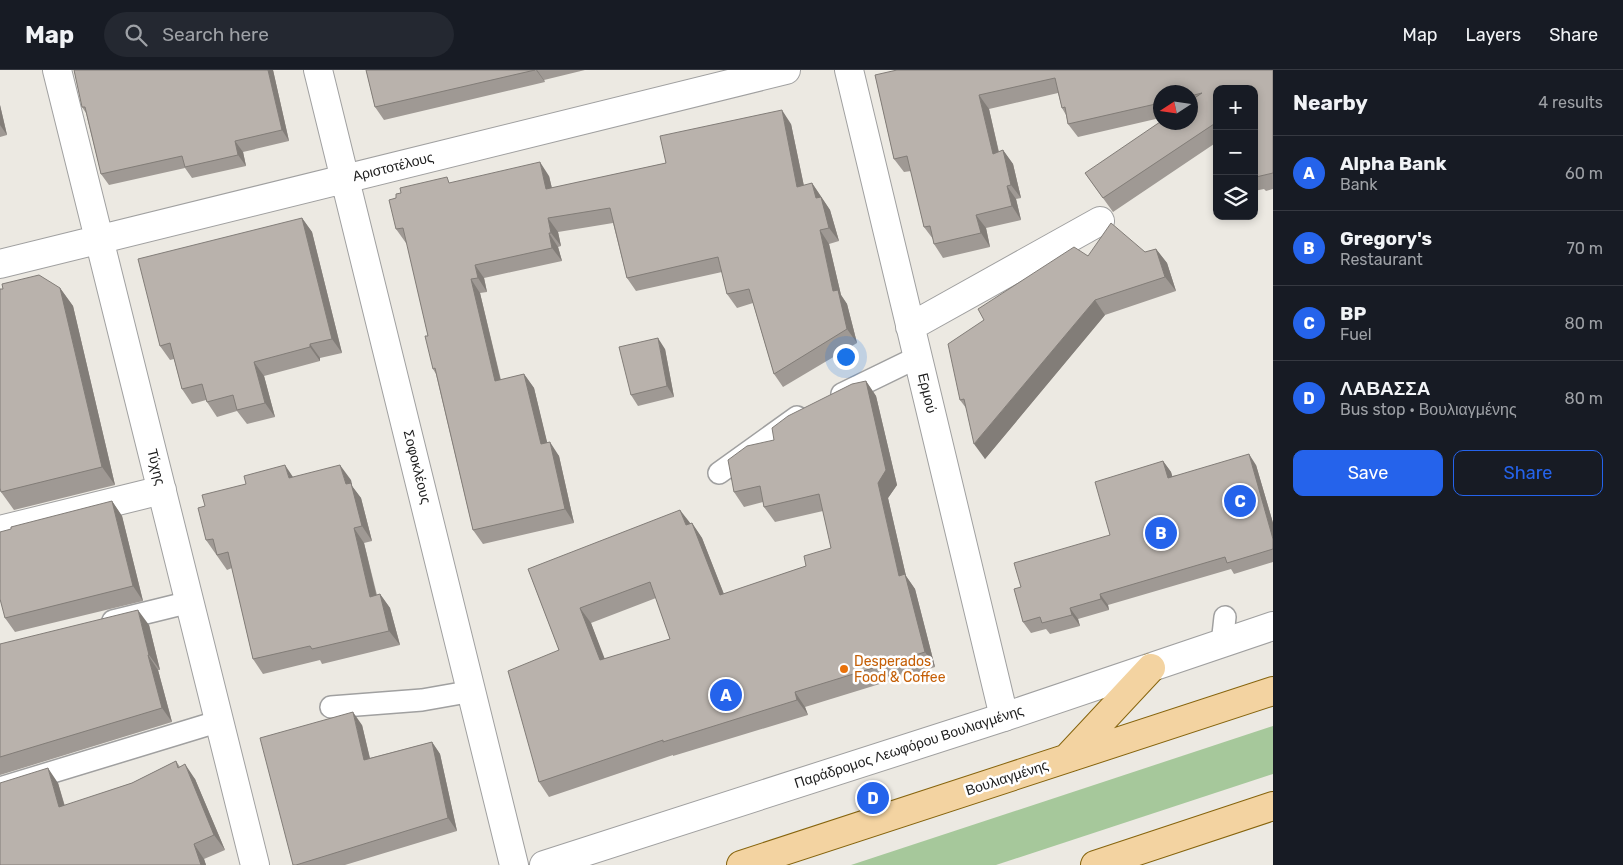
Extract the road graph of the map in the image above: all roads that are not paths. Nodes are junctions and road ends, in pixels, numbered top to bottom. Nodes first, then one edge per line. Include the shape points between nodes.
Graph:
1 (57, 70) edge
2 (318, 70) edge
3 (786, 70) edge
4 (849, 70) edge
5 (344, 179) junction
6 (1100, 222) dead end
7 (100, 239) junction
8 (0, 264) edge
9 (910, 327) junction
10 (918, 357) junction
11 (719, 473) dead end
12 (162, 490) junction
13 (0, 530) edge
14 (190, 602) junction
15 (1225, 617) dead end
16 (95, 625) edge
17 (1273, 626) edge
18 (1222, 644) junction
19 (1151, 668) junction
20 (473, 691) junction
21 (1273, 692) edge
22 (331, 708) dead end
23 (1004, 717) junction
24 (220, 721) junction
25 (1066, 759) junction
26 (0, 788) edge
27 (1273, 806) edge
28 (255, 865) edge
29 (514, 865) edge
30 (544, 865) edge
31 (741, 865) edge
32 (1095, 865) edge

1 - 7 street, Τύχης
2 - 5 street, Σοφοκλέους
3 - 5 street, Αριστοτέλους
4 - 9 street, Ερμού
5 - 7 street, Αριστοτέλους
5 - 20 street, Σοφοκλέους
6 - 9 street
7 - 8 street, Αριστοτέλους
7 - 12 street, Τύχης
9 - 10 street, Ερμού
10 - 11 lane via 792,420
10 - 23 street, Ερμού
12 - 13 street
12 - 14 street, Τύχης
14 - 16 lane
14 - 24 street, Τύχης
15 - 18 lane
17 - 18 street, Παράδρομος Λεωφόρου Βουλιαγμένης
18 - 19 street, Παράδρομος Λεωφόρου Βουλιαγμένης
19 - 23 street, Παράδρομος Λεωφόρου Βουλιαγμένης
19 - 25 main road
20 - 22 lane via 422,700
20 - 29 street, Σοφοκλέους
21 - 25 main road, Βουλιαγμένης
23 - 30 street, Παράδρομος Λεωφόρου Βουλιαγμένης
24 - 26 lane
24 - 28 street, Τύχης
25 - 31 main road, Βουλιαγμένης
27 - 32 main road

